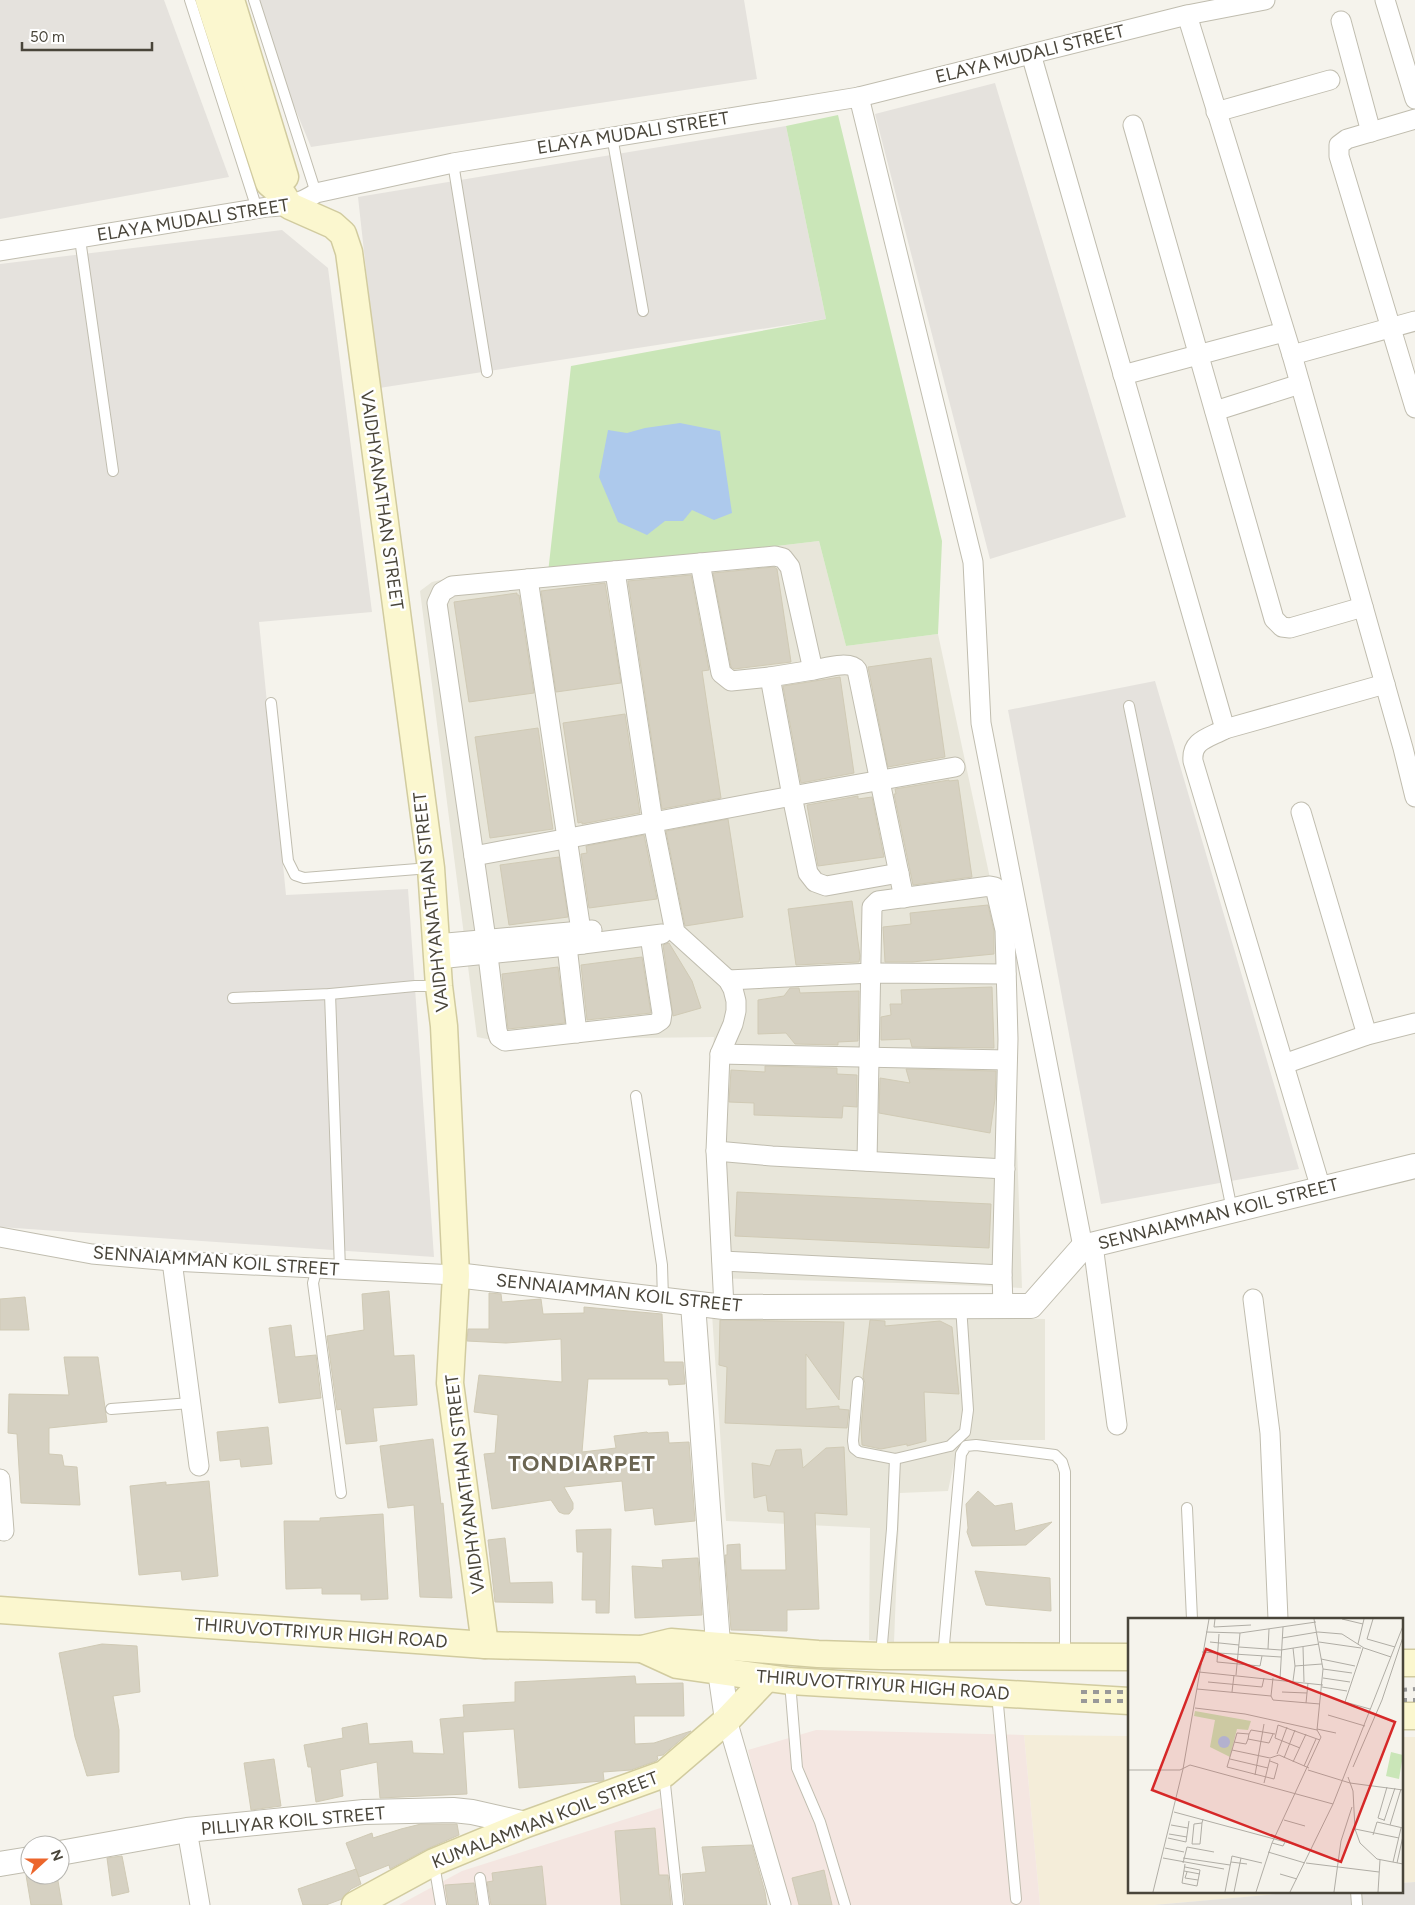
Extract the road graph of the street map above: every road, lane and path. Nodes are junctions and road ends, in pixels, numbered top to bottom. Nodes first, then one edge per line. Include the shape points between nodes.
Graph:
1 (190, 0) edge
2 (209, 0) edge
3 (231, 0) edge
4 (254, 0) edge
5 (1265, 0) edge
6 (1385, 0) edge
7 (1187, 15) junction
8 (1341, 21) dead end
9 (231, 32) junction
10 (1031, 54) junction
11 (1330, 80) dead end
12 (859, 97) junction
13 (1415, 99) edge
14 (1216, 112) junction
15 (1415, 119) edge
16 (1133, 125) dead end
17 (1371, 132) junction
18 (612, 136) junction
19 (453, 163) junction
20 (316, 193) junction
21 (286, 200) junction
22 (258, 209) junction
23 (80, 239) junction
24 (0, 251) edge
25 (642, 311) dead end
26 (1415, 321) edge
27 (1390, 328) junction
28 (1284, 332) junction
29 (1199, 354) junction
30 (1292, 355) junction
31 (487, 372) dead end
32 (1123, 375) junction
33 (1300, 384) junction
34 (1415, 408) edge
35 (1215, 411) junction
36 (113, 471) dead end
37 (700, 563) junction
38 (615, 571) junction
39 (528, 579) junction
40 (1363, 607) junction
41 (813, 670) junction
42 (770, 677) junction
43 (1385, 684) junction
44 (271, 703) dead end
45 (1129, 706) dead end
46 (1225, 729) junction
47 (1409, 746) edge
48 (955, 767) dead end
49 (880, 781) junction
50 (792, 796) junction
51 (1415, 797) edge
52 (1301, 812) dead end
53 (653, 822) junction
54 (567, 838) junction
55 (474, 856) junction
56 (431, 868) junction
57 (899, 873) junction
58 (904, 898) junction
59 (674, 927) junction
60 (650, 936) junction
61 (577, 940) junction
62 (487, 946) junction
63 (437, 951) junction
64 (872, 974) junction
65 (1006, 974) junction
66 (728, 980) junction
67 (439, 986) junction
68 (330, 994) junction
69 (233, 998) dead end
70 (1415, 1023) edge
71 (577, 1033) junction
72 (1366, 1034) junction
73 (720, 1054) junction
74 (869, 1058) junction
75 (1008, 1060) junction
76 (1284, 1064) junction
77 (636, 1096) dead end
78 (716, 1151) junction
79 (866, 1161) junction
80 (1415, 1166) edge
81 (1005, 1169) junction
82 (1321, 1189) junction
83 (1232, 1210) junction
84 (0, 1238) edge
85 (1088, 1246) junction
86 (722, 1261) junction
87 (172, 1262) junction
88 (317, 1268) junction
89 (340, 1269) junction
90 (456, 1275) junction
91 (1002, 1275) junction
92 (1253, 1299) dead end
93 (663, 1300) junction
94 (693, 1304) junction
95 (961, 1306) junction
96 (1003, 1306) junction
97 (724, 1308) junction
98 (858, 1382) dead end
99 (191, 1403) junction
100 (111, 1409) dead end
101 (1117, 1426) dead end
102 (895, 1459) junction
103 (199, 1466) dead end
104 (0, 1479) edge
105 (341, 1493) dead end
106 (1187, 1508) dead end
107 (4, 1531) dead end
108 (0, 1610) edge
109 (1192, 1618) edge
110 (1278, 1618) edge
111 (484, 1645) junction
112 (718, 1646) junction
113 (642, 1649) junction
114 (1065, 1655) junction
115 (881, 1656) junction
116 (943, 1656) junction
117 (1128, 1657) edge
118 (1402, 1663) edge
119 (1415, 1663) edge
120 (720, 1671) junction
121 (779, 1680) junction
122 (997, 1693) junction
123 (1128, 1701) edge
124 (1402, 1716) edge
125 (1415, 1716) edge
126 (727, 1720) junction
127 (664, 1774) junction
128 (526, 1824) junction
129 (187, 1830) junction
130 (70, 1851) edge
131 (20, 1860) edge
132 (434, 1862) junction
133 (0, 1864) edge
134 (480, 1878) dead end
135 (1356, 1892) edge
136 (1016, 1899) dead end
137 (200, 1905) edge
138 (355, 1905) edge
139 (441, 1905) edge
140 (484, 1905) edge
141 (678, 1905) edge
142 (781, 1905) edge
143 (845, 1905) edge
144 (1357, 1905) edge

1 - 22 lane
2 - 9 main road
3 - 9 main road
4 - 20 lane
5 - 7 street, ELAYA MUDALI STREET
6 - 13 street
7 - 10 street, ELAYA MUDALI STREET
7 - 14 street
8 - 17 street
9 - 21 main road, VAIDHYANATHAN STREET via 269,183
10 - 12 street, ELAYA MUDALI STREET
10 - 32 street
11 - 14 street
12 - 18 street, ELAYA MUDALI STREET
12 - 85 street via 974,562 981,723
14 - 28 street
15 - 17 street
16 - 29 street
17 - 27 street via 1347,139 1339,145 1339,156
18 - 19 street, ELAYA MUDALI STREET
18 - 25 lane
19 - 20 street, ELAYA MUDALI STREET
19 - 31 lane
20 - 21 street, ELAYA MUDALI STREET via 304,201
21 - 22 street, ELAYA MUDALI STREET
21 - 56 main road, VAIDHYANATHAN STREET via 333,225 342,234 349,252
22 - 23 street, ELAYA MUDALI STREET
23 - 24 street, ELAYA MUDALI STREET
23 - 36 lane
26 - 27 street
27 - 30 street
27 - 34 street
28 - 29 street
28 - 30 street
29 - 32 street
29 - 35 street
30 - 33 street
32 - 46 street
33 - 35 street
33 - 40 street
35 - 40 street via 1274,619 1282,627 1290,628
37 - 38 street
37 - 41 street via 783,558 790,566
37 - 42 street via 721,673 731,681
38 - 39 street
38 - 53 street
39 - 54 street
39 - 55 street via 452,586 442,592 437,603
40 - 43 street
41 - 42 street
41 - 49 street via 848,665 857,670
42 - 50 street
43 - 46 street
43 - 47 street
44 - 56 lane via 288,861 295,875 304,878
45 - 83 lane
46 - 76 street via 1197,744 1192,751 1193,761
47 - 51 street
48 - 49 street
49 - 50 street
49 - 57 street
50 - 53 street
50 - 57 street via 808,873 815,882 826,886
52 - 72 street
53 - 54 street
53 - 59 street
54 - 55 street
54 - 61 street
55 - 62 street
56 - 63 main road, VAIDHYANATHAN STREET
57 - 58 street
58 - 64 street via 878,901 872,907
58 - 65 street via 995,887 1005,930
59 - 60 street
59 - 61 street
59 - 66 street
60 - 61 street
60 - 71 street via 661,1020 656,1024
61 - 62 street
61 - 71 street
62 - 63 street
62 - 71 street via 499,1037 505,1040
63 - 67 main road, VAIDHYANATHAN STREET
64 - 65 street
64 - 66 street
64 - 74 street
65 - 75 street
66 - 73 street via 733,989 736,1011
67 - 68 lane
67 - 90 main road, VAIDHYANATHAN STREET via 444,1026
68 - 69 lane
68 - 89 lane
70 - 72 street
72 - 76 street
73 - 74 street
73 - 78 street
74 - 75 street
74 - 79 street
75 - 81 street
76 - 82 street
77 - 93 lane via 662,1265
78 - 79 street
78 - 86 street
79 - 81 street
80 - 82 street, SENNAIAMMAN KOIL STREET
81 - 91 street
82 - 83 street, SENNAIAMMAN KOIL STREET
83 - 85 street, SENNAIAMMAN KOIL STREET
84 - 87 street, SENNAIAMMAN KOIL STREET via 92,1254
85 - 96 street, SENNAIAMMAN KOIL STREET via 1031,1306
85 - 101 street
86 - 91 street
86 - 97 street
87 - 88 street, SENNAIAMMAN KOIL STREET
87 - 99 street
88 - 89 street, SENNAIAMMAN KOIL STREET
88 - 105 lane via 313,1283
89 - 90 street, SENNAIAMMAN KOIL STREET
90 - 93 street, SENNAIAMMAN KOIL STREET
90 - 111 main road, VAIDHYANATHAN STREET via 450,1382
91 - 96 street
92 - 110 street via 1270,1432
93 - 94 street, SENNAIAMMAN KOIL STREET
94 - 97 street, SENNAIAMMAN KOIL STREET
94 - 112 street
95 - 96 street, SENNAIAMMAN KOIL STREET
95 - 97 street, SENNAIAMMAN KOIL STREET
95 - 102 lane via 968,1410 965,1432 950,1446
98 - 102 lane via 854,1448 859,1452
99 - 100 lane
99 - 103 street
102 - 115 lane
104 - 107 street
106 - 109 lane
108 - 111 main road, THIRUVOTTRIYUR HIGH ROAD
111 - 113 main road, THIRUVOTTRIYUR HIGH ROAD
112 - 113 main road, THIRUVOTTRIYUR HIGH ROAD via 671,1642
112 - 115 main road, THIRUVOTTRIYUR HIGH ROAD
112 - 120 street
113 - 120 main road, THIRUVOTTRIYUR HIGH ROAD via 678,1665
114 - 116 main road, THIRUVOTTRIYUR HIGH ROAD
114 - 116 lane via 1065,1472 1062,1462 1055,1455 976,1445 966,1446 961,1454
114 - 117 main road, THIRUVOTTRIYUR HIGH ROAD
115 - 116 main road, THIRUVOTTRIYUR HIGH ROAD
118 - 119 main road
120 - 121 main road, THIRUVOTTRIYUR HIGH ROAD
120 - 126 street
121 - 122 main road, THIRUVOTTRIYUR HIGH ROAD
121 - 126 main road, KUMALAMMAN KOIL STREET
121 - 143 lane via 796,1768 820,1822
122 - 123 main road, THIRUVOTTRIYUR HIGH ROAD
122 - 136 lane
124 - 125 main road
126 - 127 main road, KUMALAMMAN KOIL STREET
126 - 142 street
127 - 128 main road, KUMALAMMAN KOIL STREET
127 - 141 lane
128 - 129 street, PILLIYAR KOIL STREET via 472,1812 443,1810 364,1812
128 - 132 main road, KUMALAMMAN KOIL STREET
129 - 130 street, PILLIYAR KOIL STREET
129 - 137 street
131 - 133 street
132 - 138 main road, KUMALAMMAN KOIL STREET
132 - 139 lane
134 - 140 lane
135 - 144 lane

